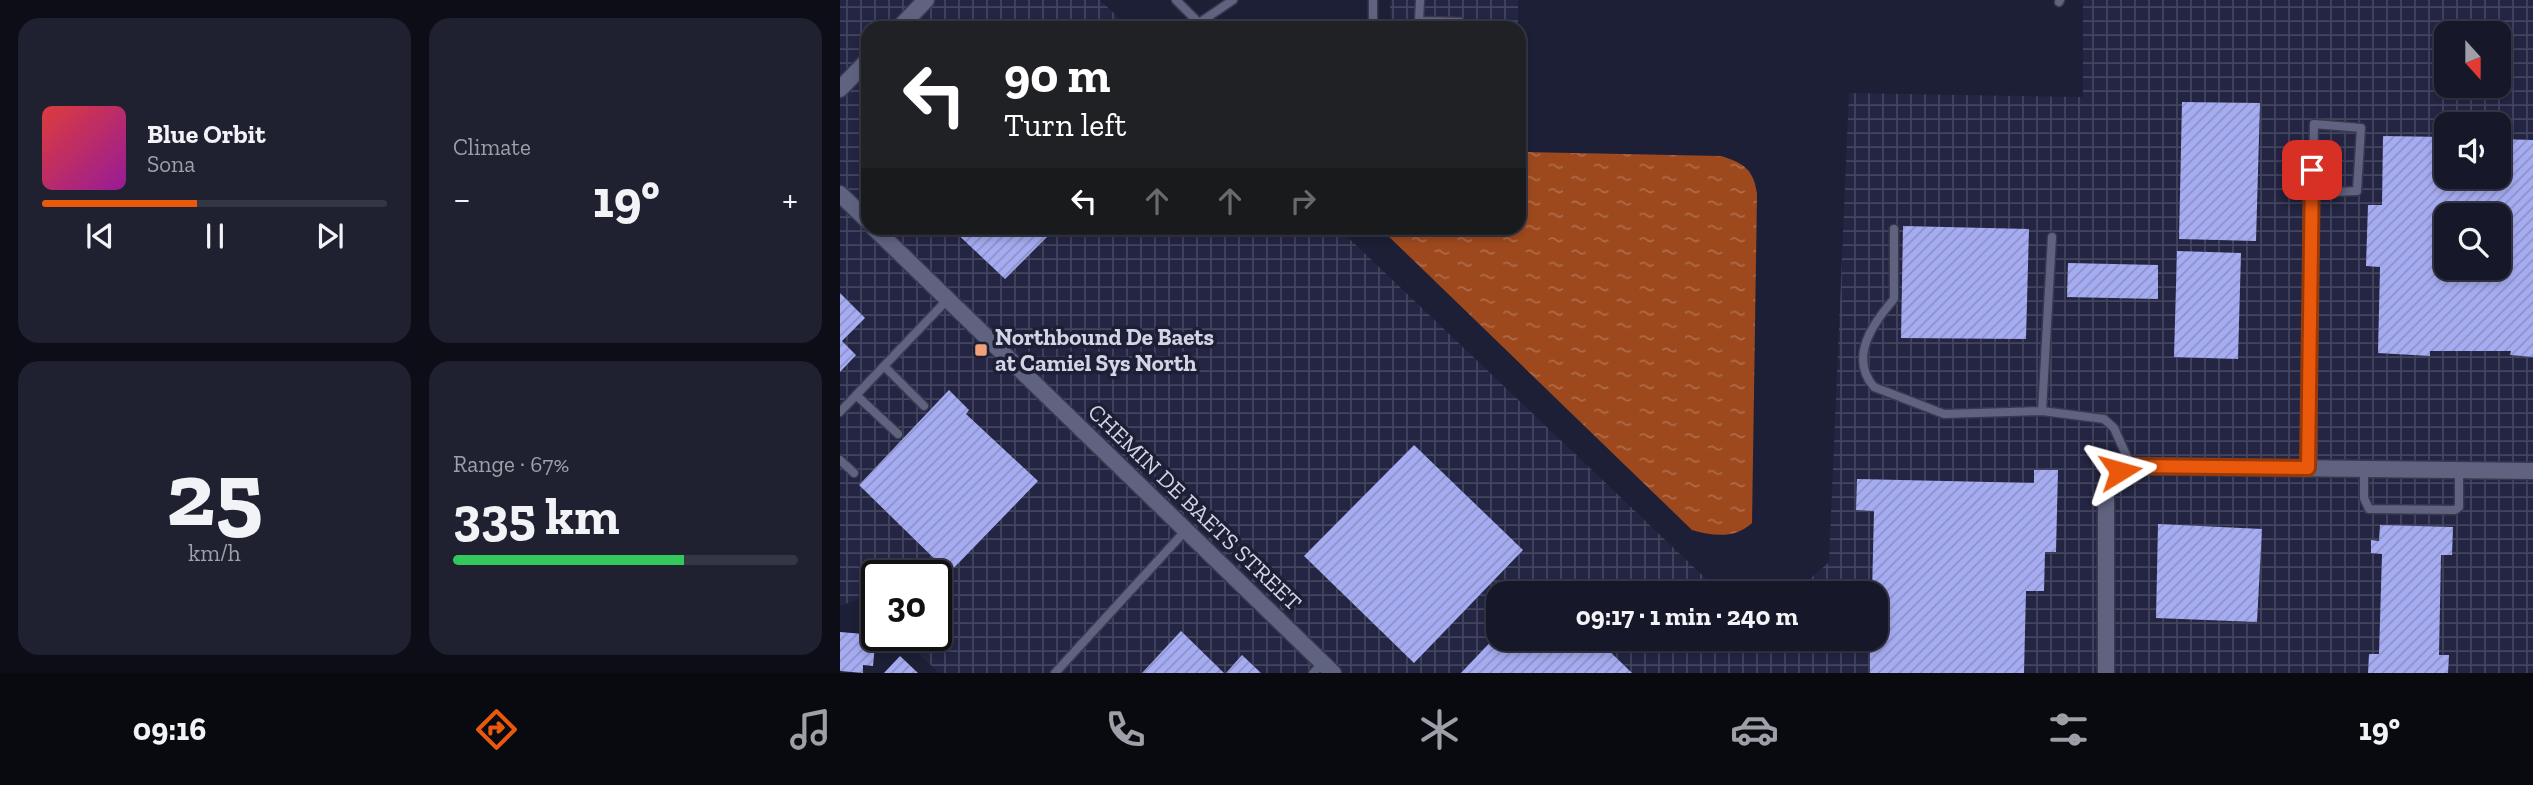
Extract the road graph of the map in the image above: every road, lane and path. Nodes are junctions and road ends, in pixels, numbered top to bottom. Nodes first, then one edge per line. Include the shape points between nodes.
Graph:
1 (926, 0) edge
2 (1176, 0) edge
3 (1233, 0) edge
4 (1373, 0) edge
5 (1420, 0) edge
6 (906, 21) edge
7 (1197, 21) edge
8 (1202, 21) edge
9 (1373, 21) edge
10 (1419, 21) edge
11 (861, 67) edge
12 (840, 89) edge
13 (2312, 193) junction
14 (840, 194) edge
15 (861, 214) edge
16 (1894, 229) dead end
17 (881, 235) edge
18 (2052, 237) dead end
19 (948, 299) junction
20 (884, 366) junction
21 (856, 396) junction
22 (924, 406) dead end
23 (2042, 411) junction
24 (840, 412) edge
25 (898, 434) dead end
26 (840, 460) edge
27 (2131, 466) junction
28 (2308, 468) junction
29 (2364, 469) junction
30 (2459, 470) junction
31 (2533, 471) edge
32 (854, 473) dead end
33 (1186, 530) junction
34 (1323, 670) edge
35 (1055, 673) edge
36 (2106, 673) edge

1 - 6 street
2 - 7 lane
3 - 8 lane
4 - 9 lane
5 - 10 lane
11 - 12 street
13 - 13 lane via 2314,124 2361,128 2357,191
13 - 28 lane
14 - 15 street
16 - 23 lane via 1894,299 1868,334 1864,352 1867,379 1874,387 1944,414
17 - 19 street, CHEMIN DE BAETS STREET
18 - 23 lane
19 - 20 lane
19 - 33 street, CHEMIN DE BAETS STREET
20 - 21 lane
20 - 22 lane
21 - 24 lane
21 - 25 lane
23 - 27 lane via 2110,422
26 - 32 lane
27 - 28 street
27 - 36 street via 2120,471 2106,492
28 - 29 street
29 - 30 street
29 - 30 lane via 2364,498 2369,509 2455,510 2459,508
30 - 31 street
33 - 34 street, CHEMIN DE BAETS STREET
33 - 35 lane

